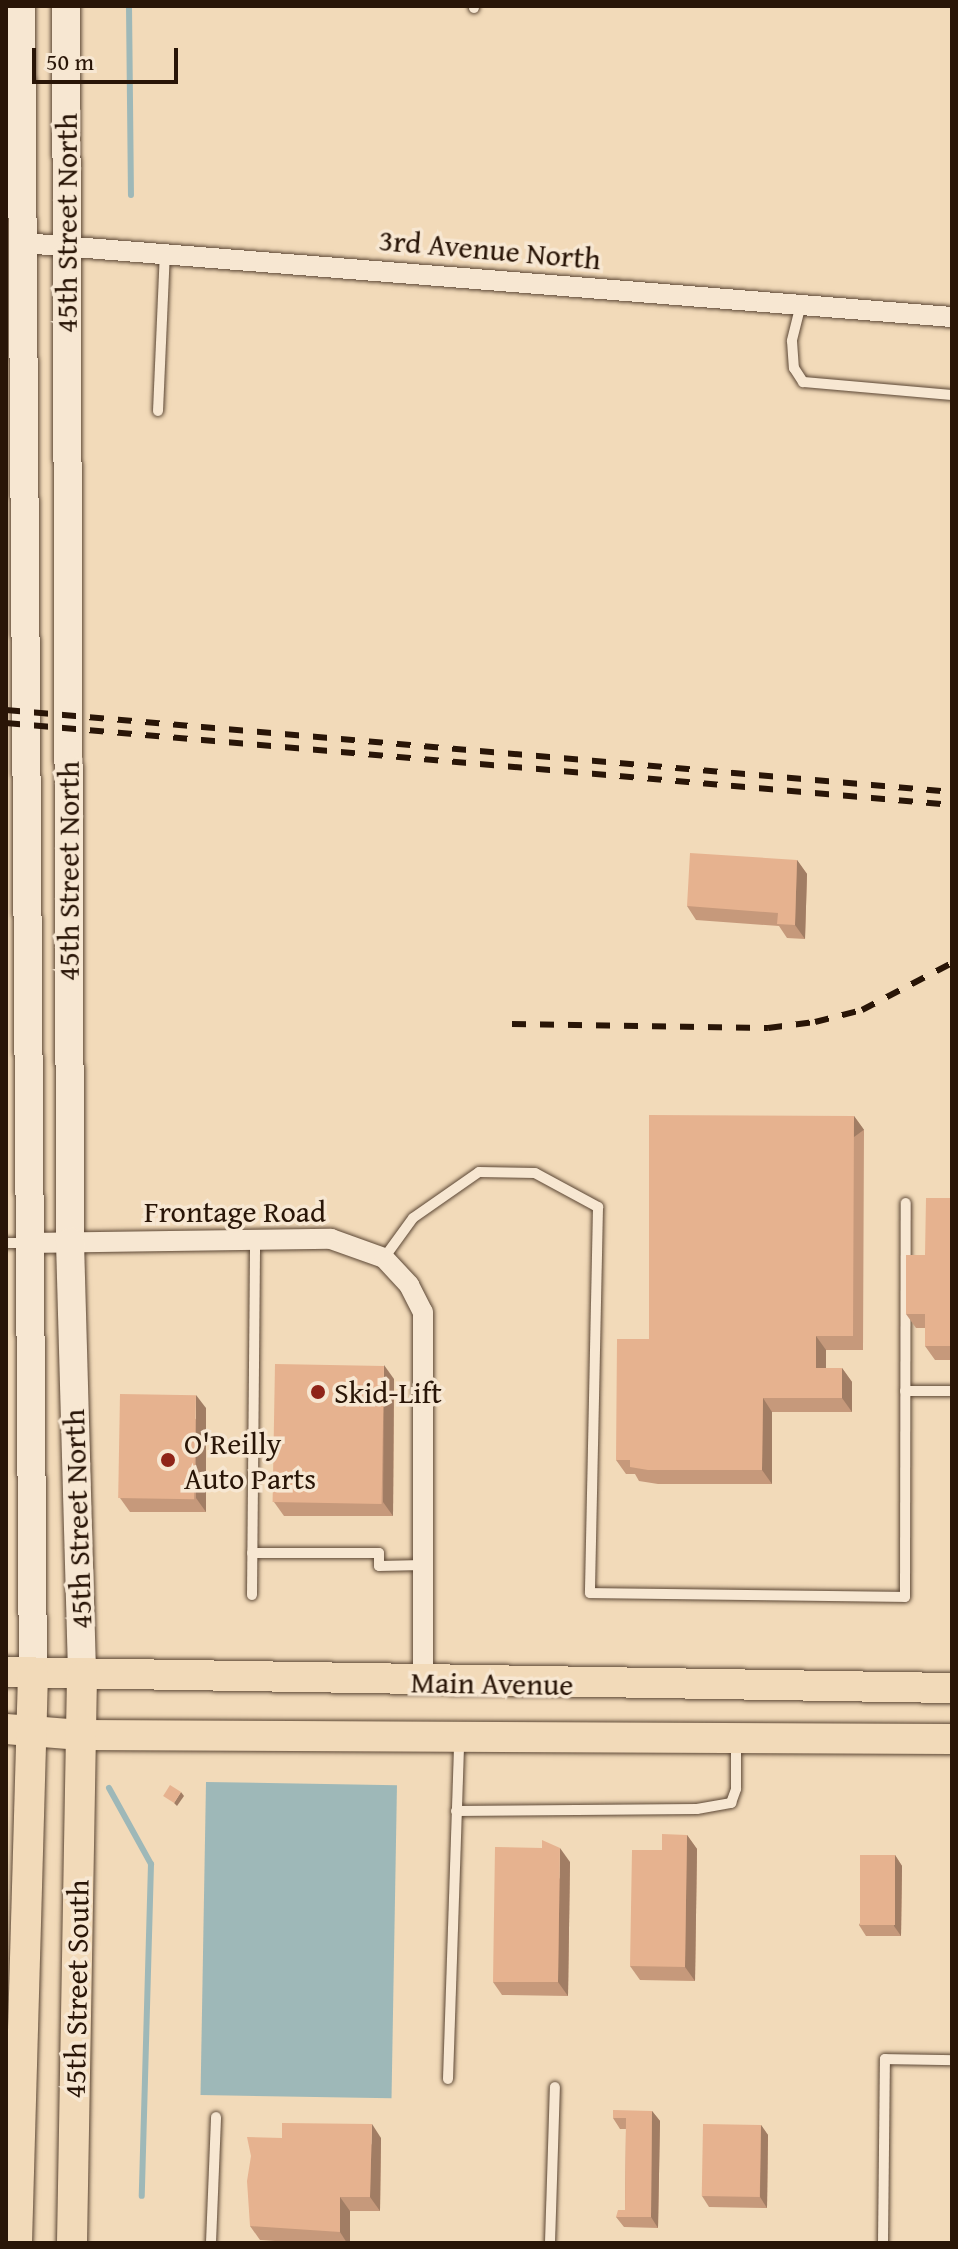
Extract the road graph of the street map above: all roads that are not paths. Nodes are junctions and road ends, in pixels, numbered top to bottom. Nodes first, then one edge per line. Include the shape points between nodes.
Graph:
1 (21, 6) edge
2 (66, 6) edge
3 (24, 243) junction
4 (66, 245) junction
5 (165, 252) junction
6 (801, 304) junction
7 (952, 317) edge
8 (952, 395) edge
9 (158, 411) dead end
10 (906, 1203) dead end
11 (255, 1239) junction
12 (70, 1242) junction
13 (17, 1243) edge
14 (384, 1258) junction
15 (905, 1391) junction
16 (952, 1391) edge
17 (252, 1553) junction
18 (423, 1565) junction
19 (252, 1595) dead end
20 (19, 1673) edge
21 (82, 1676) junction
22 (423, 1682) junction
23 (952, 1688) edge
24 (20, 1730) edge
25 (736, 1734) junction
26 (81, 1735) junction
27 (459, 1738) junction
28 (952, 1739) edge
29 (456, 1811) junction
30 (952, 2060) edge
31 (448, 2079) dead end
32 (555, 2087) dead end
33 (216, 2117) dead end
34 (17, 2243) edge
35 (72, 2243) edge
36 (211, 2243) edge
37 (550, 2243) edge
38 (883, 2243) edge

1 - 3 main road, 45th Street North
2 - 4 main road, 45th Street North
3 - 4 street, 3rd Avenue North
3 - 13 main road, 45th Street North via 32,1028
4 - 5 street, 3rd Avenue North
4 - 12 main road, 45th Street North
5 - 6 street, 3rd Avenue North
5 - 9 lane
6 - 7 street, 3rd Avenue North
6 - 8 lane via 792,341 794,368 803,382
10 - 15 lane
11 - 12 street, Frontage Road
11 - 14 street, Frontage Road via 331,1239
11 - 17 lane
12 - 13 street, Frontage Road
12 - 21 main road, 45th Street North
13 - 20 main road, 45th Street North
14 - 15 lane via 413,1218 479,1172 535,1173 598,1207 590,1593 905,1597
14 - 18 street, Frontage Road via 409,1285 423,1312
15 - 16 lane
17 - 18 lane via 379,1553 379,1566
17 - 19 lane
18 - 22 street, Frontage Road
20 - 21 main road, Main Avenue
20 - 24 main road, 45th Street South
21 - 22 main road, Main Avenue
21 - 26 main road, 45th Street North
22 - 23 main road, Main Avenue
24 - 26 main road, Main Avenue
24 - 34 main road, 45th Street South
25 - 27 main road, Main Avenue
25 - 28 main road, Main Avenue
25 - 29 lane via 731,1803 697,1809
26 - 27 main road, Main Avenue
26 - 35 main road, 45th Street South
27 - 29 lane
29 - 31 lane
30 - 38 lane via 885,2059
32 - 37 lane
33 - 36 lane

